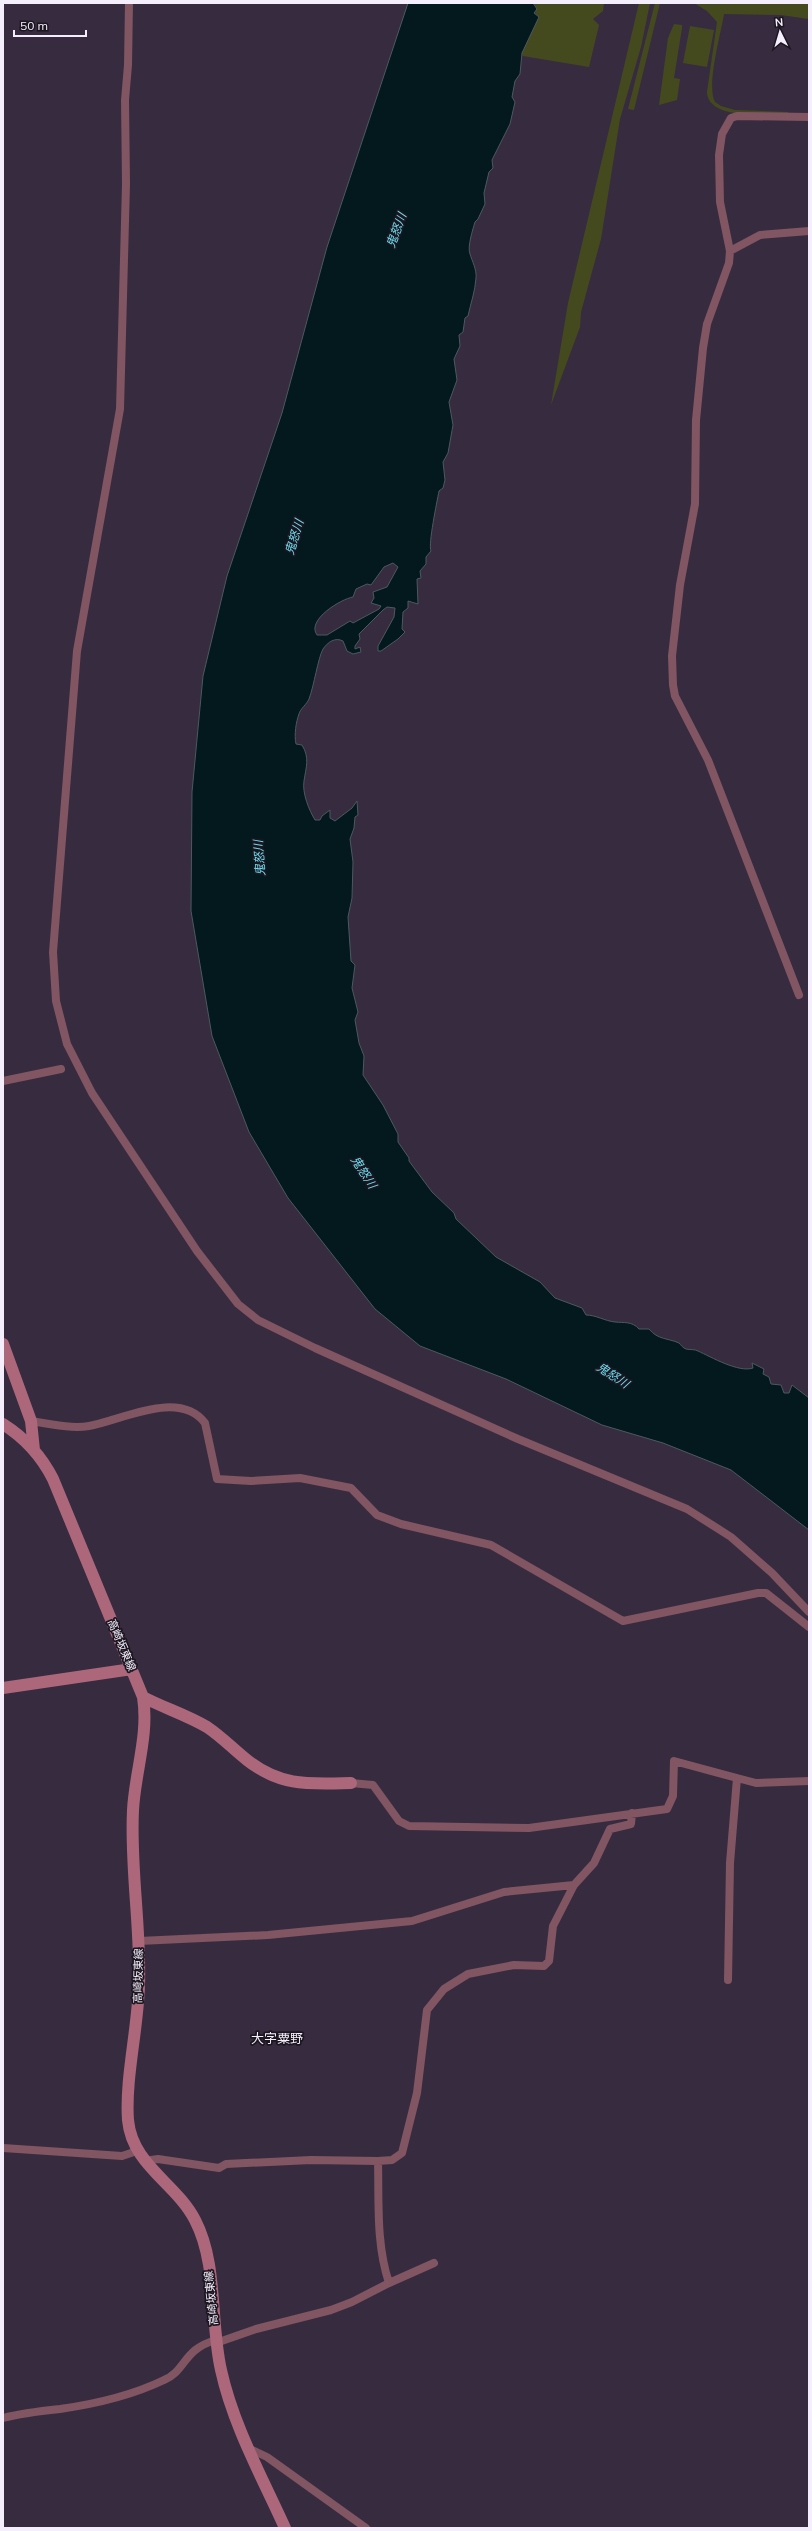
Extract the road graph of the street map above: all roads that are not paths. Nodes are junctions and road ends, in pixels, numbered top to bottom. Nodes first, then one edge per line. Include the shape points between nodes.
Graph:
1 (129, 3) edge
2 (809, 117) edge
3 (809, 231) edge
4 (730, 251) junction
5 (799, 995) dead end
6 (61, 1069) dead end
7 (3, 1081) edge
8 (3, 1344) edge
9 (31, 1421) junction
10 (3, 1424) edge
11 (34, 1450) junction
12 (809, 1612) edge
13 (809, 1627) edge
14 (132, 1669) junction
15 (3, 1688) edge
16 (143, 1697) junction
17 (737, 1778) junction
18 (809, 1782) edge
19 (351, 1783) joint
20 (632, 1813) junction
21 (574, 1885) junction
22 (139, 1941) junction
23 (728, 1980) dead end
24 (3, 2148) edge
25 (140, 2156) junction
26 (378, 2161) junction
27 (434, 2262) dead end
28 (389, 2283) junction
29 (216, 2342) junction
30 (3, 2418) edge
31 (250, 2449) junction
32 (285, 2528) edge
33 (366, 2528) edge

1 - 12 street via 120,408 77,651 53,952 56,1001 67,1044 92,1093 197,1251 238,1304 258,1320 518,1439 687,1509 731,1537 772,1573
2 - 4 street via 737,116 730,118 726,124 719,155 720,202
3 - 4 street via 760,235
4 - 5 street via 729,263 707,324 703,348 696,420 694,504 680,585 672,656 673,685 675,696 708,760
6 - 7 street
8 - 9 main road
9 - 11 main road
9 - 13 street via 90,1426 147,1409 185,1409 200,1416 205,1423 217,1479 251,1481 300,1478 351,1488 377,1515 401,1524 490,1545 624,1620 766,1593
10 - 11 main road, 高崎坂東線
11 - 14 main road, 高崎坂東線 via 53,1478
14 - 15 main road
14 - 16 main road, 高崎坂東線
16 - 19 main road via 204,1726 222,1737 246,1760 279,1779 302,1784
16 - 22 main road, 高崎坂東線 via 144,1726 133,1816
17 - 18 street via 756,1783
17 - 20 street via 674,1761 673,1796 668,1809
17 - 23 street via 730,1863
19 - 20 street via 373,1785 398,1821 409,1826 529,1828
20 - 21 street via 631,1824 610,1830 594,1863
21 - 22 street via 504,1892 412,1921 268,1935
21 - 26 street via 553,1926 549,1961 544,1966 514,1965 468,1974 444,1989 427,2010 417,2092 402,2153 392,2160
22 - 25 main road, 高崎坂東線 via 137,2015 128,2109 130,2130
24 - 25 street
25 - 26 street via 218,2168 226,2164 311,2160
25 - 29 main road, 高崎坂東線 via 184,2202 199,2228 207,2255
26 - 28 street via 379,2232 384,2268
27 - 28 street
28 - 29 street via 331,2310
29 - 30 street via 195,2348 172,2376 165,2380 80,2405
29 - 31 main road, 高崎坂東線 via 226,2389
31 - 32 main road, 高崎坂東線
31 - 33 street via 267,2457

